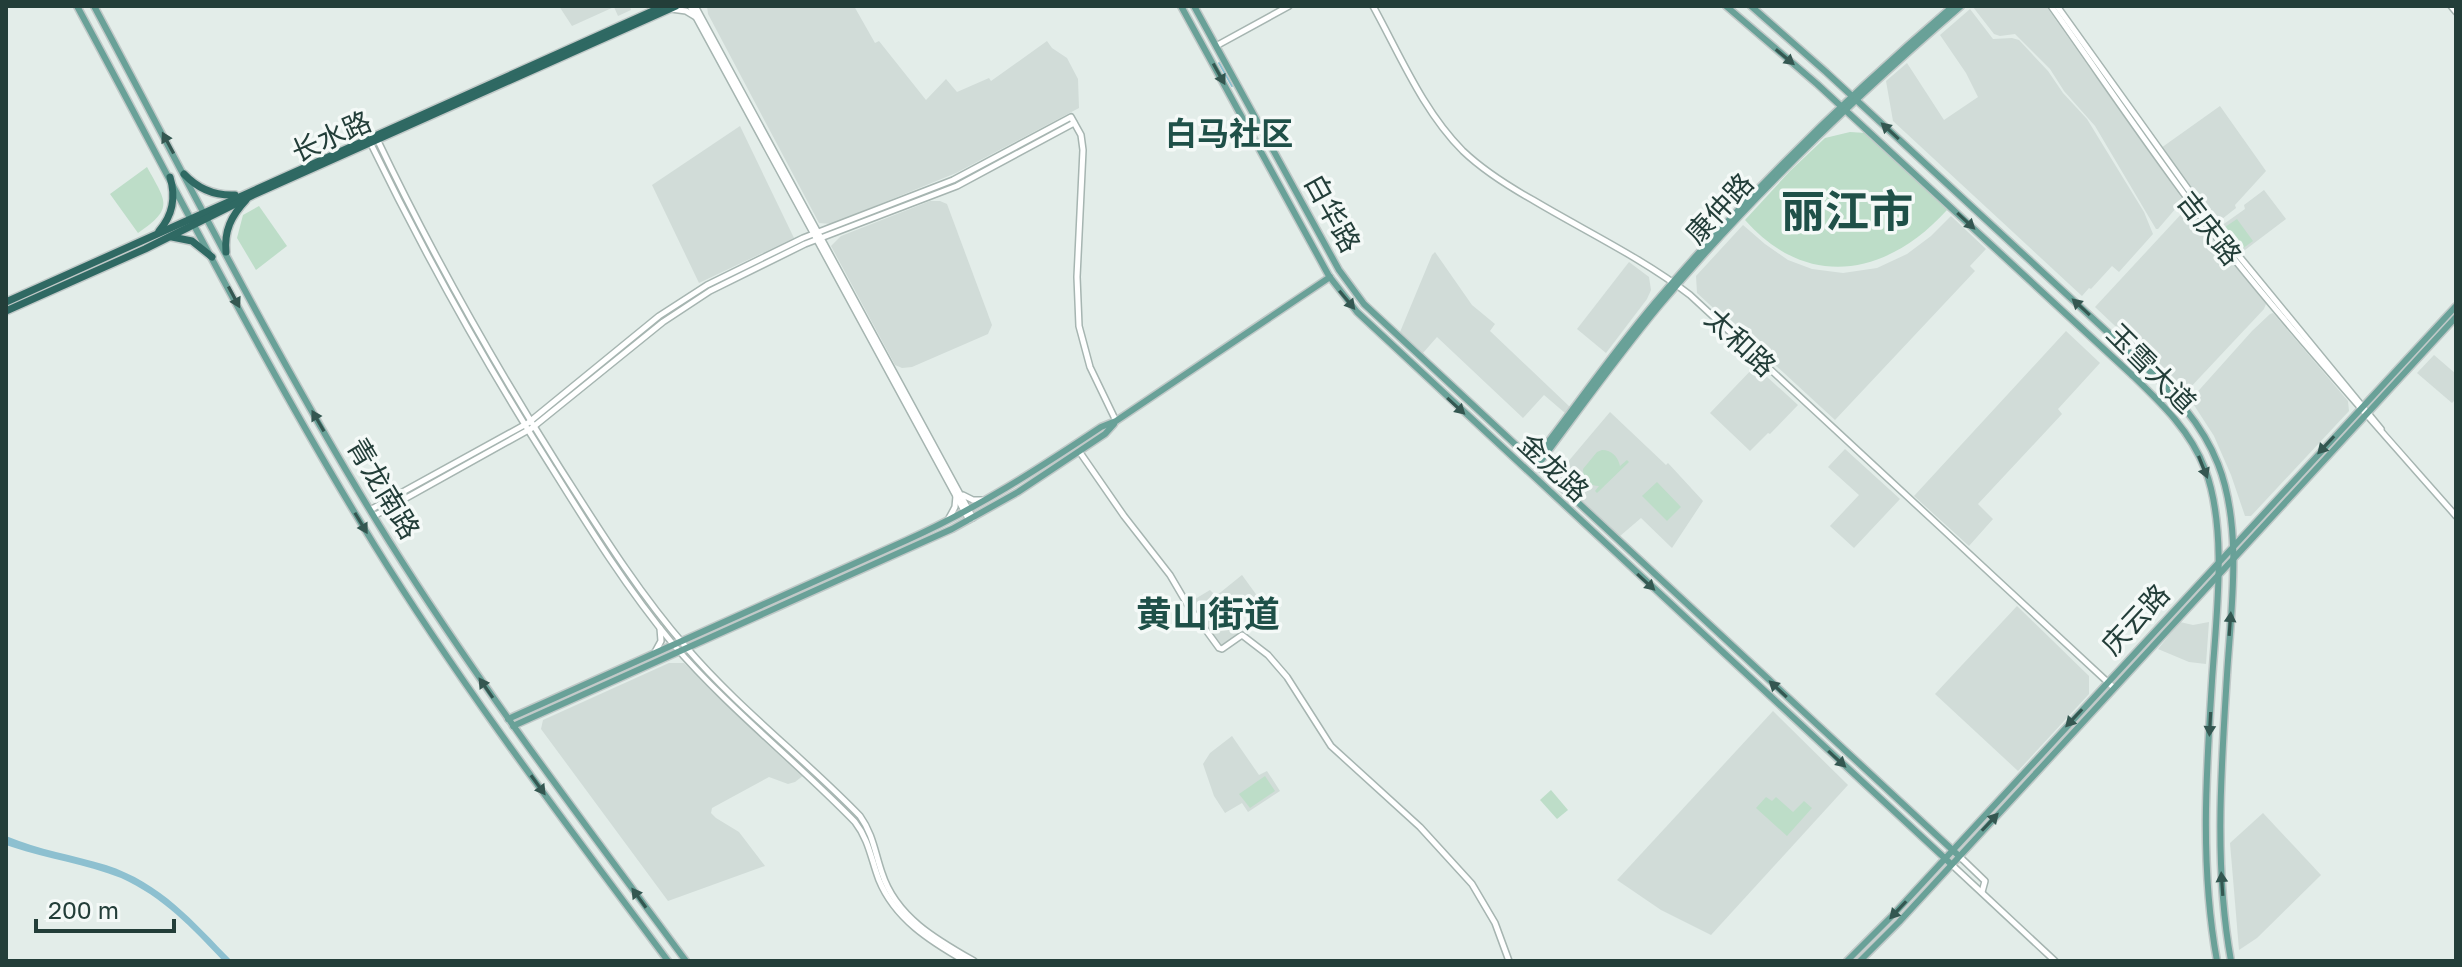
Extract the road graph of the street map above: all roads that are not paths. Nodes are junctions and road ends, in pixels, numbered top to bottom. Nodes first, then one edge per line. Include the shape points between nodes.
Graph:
1 (77, 6) edge
2 (94, 6) edge
3 (693, 6) edge
4 (702, 6) edge
5 (1181, 6) edge
6 (1194, 6) edge
7 (1289, 6) edge
8 (1373, 6) edge
9 (1726, 6) edge
10 (1751, 6) edge
11 (1953, 6) edge
12 (1961, 6) edge
13 (2054, 6) edge
14 (2451, 6) edge
15 (670, 7) edge
16 (2456, 12) edge
17 (698, 17) junction
18 (1216, 46) junction
19 (1856, 99) junction
20 (1845, 109) junction
21 (372, 139) junction
22 (184, 174) junction
23 (170, 177) junction
24 (249, 194) junction
25 (206, 215) junction
26 (193, 221) junction
27 (818, 236) junction
28 (151, 237) junction
29 (169, 237) junction
30 (226, 252) junction
31 (212, 257) junction
32 (1330, 277) junction
33 (1675, 284) junction
34 (6, 302) edge
35 (2456, 306) edge
36 (6, 311) edge
37 (2456, 317) edge
38 (1405, 343) joint
39 (2362, 408) junction
40 (2367, 414) junction
41 (1116, 421) junction
42 (529, 426) junction
43 (1079, 451) junction
44 (1535, 464) junction
45 (957, 493) junction
46 (989, 499) junction
47 (967, 511) junction
48 (372, 513) junction
49 (2456, 516) edge
50 (971, 519) junction
51 (948, 521) junction
52 (2232, 547) junction
53 (2232, 561) junction
54 (2217, 563) junction
55 (2217, 577) junction
56 (660, 627) junction
57 (674, 633) junction
58 (694, 635) junction
59 (703, 640) junction
60 (677, 643) junction
61 (683, 650) junction
62 (655, 653) junction
63 (665, 658) junction
64 (697, 658) junction
65 (687, 660) junction
66 (2107, 682) junction
67 (2114, 688) junction
68 (508, 719) junction
69 (513, 726) junction
70 (1952, 850) junction
71 (1959, 856) junction
72 (1945, 858) junction
73 (1951, 864) junction
74 (1982, 892) junction
75 (668, 961) edge
76 (686, 961) edge
77 (965, 961) edge
78 (974, 961) edge
79 (1509, 961) edge
80 (1847, 961) edge
81 (1860, 961) edge
82 (2055, 961) edge
83 (2217, 961) edge
84 (2231, 961) edge

1 - 23 main road, 青龙南路
22 -> 2 main road, 青龙南路
3 - 17 street
4 - 17 street
5 -> 32 main road, 金龙路
6 - 18 main road, 白华路
7 - 18 street
8 - 33 street, 太和路 via 1425,102 1471,158 1500,181
9 -> 20 main road, 玉雪大道
10 - 19 main road, 玉雪大道
11 - 19 main road, 康仲路
12 - 19 main road, 康仲路
13 - 39 street, 吉庆路 via 2216,228
14 - 16 street
15 - 17 street
15 - 21 highway, 长水路
17 - 27 street
18 - 38 main road, 白华路 via 1343,278
19 - 20 main road, 康仲路
52 -> 19 main road, 玉雪大道 via 2222,473 2187,410
20 - 33 main road, 康仲路
20 -> 54 main road, 玉雪大道 via 2176,419 2211,488
21 - 24 highway, 长水路
21 - 42 street via 466,326
22 - 24 highway via 211,193
22 - 25 main road, 青龙南路
23 - 26 main road, 青龙南路
23 - 28 highway via 171,210
24 - 25 highway, 长水路
24 - 30 highway via 231,220
25 - 26 highway, 长水路
25 - 30 main road, 青龙南路
26 - 28 highway, 长水路
26 - 29 highway, 长水路
26 - 31 main road, 青龙南路
27 - 41 street via 954,179 1073,120 1083,150 1079,326 1090,367
27 - 42 street via 687,304
27 - 45 street
28 - 34 highway, 长水路
29 - 31 highway via 192,241
29 - 36 highway, 长水路
48 -> 30 main road, 青龙南路
31 -> 75 main road, 青龙南路 via 312,440 398,582 499,732
32 - 41 main road
32 -> 72 main road, 金龙路 via 1357,312
33 - 44 main road, 康仲路
33 - 66 street, 太和路
35 - 39 main road, 庆云路
37 - 40 main road, 庆云路
38 - 44 main road, 金龙路
39 - 40 street, 吉庆路
39 -> 52 main road, 庆云路
40 - 49 street, 吉庆路
40 - 53 main road, 庆云路
41 - 43 main road
41 - 46 main road
42 - 48 street
42 - 56 street
42 - 57 street
43 - 50 main road
43 - 79 street via 1219,648 1242,635 1268,655 1331,746 1465,875 1493,917
70 -> 44 main road, 金龙路
45 - 46 street
45 - 47 street
45 - 51 street
46 - 47 main road
47 - 50 street
47 - 51 main road
68 -> 48 main road, 青龙南路
50 - 59 main road
51 - 58 main road
52 - 53 main road, 玉雪大道
52 - 54 main road, 庆云路
53 - 55 main road, 庆云路
84 -> 53 main road, 玉雪大道 via 2220,825
54 - 55 main road, 玉雪大道
54 - 66 main road, 庆云路
55 - 67 main road, 庆云路
55 -> 83 main road, 玉雪大道 via 2205,830
56 - 60 street
56 - 62 street
57 - 58 street
57 - 60 street
58 - 60 main road
59 - 61 main road
59 - 64 street
60 - 61 street
60 - 62 main road
61 - 63 main road
61 - 64 street
61 - 65 street
62 - 68 main road
63 - 65 street
63 - 69 main road
64 - 78 street via 860,816 885,882 904,911
65 - 77 street via 855,822 867,839 881,884 901,914
66 - 67 street, 太和路
66 -> 70 main road, 庆云路
71 -> 67 main road, 庆云路
68 - 69 main road, 青龙南路
76 -> 69 main road, 青龙南路
70 - 71 main road, 金龙路
70 - 72 main road, 庆云路
71 - 73 main road, 庆云路
71 - 74 street, 金龙路 via 1985,881
72 - 73 main road, 金龙路
72 -> 80 main road, 庆云路
73 - 74 street, 金龙路
73 - 81 main road, 庆云路
74 - 82 street, 金龙路

